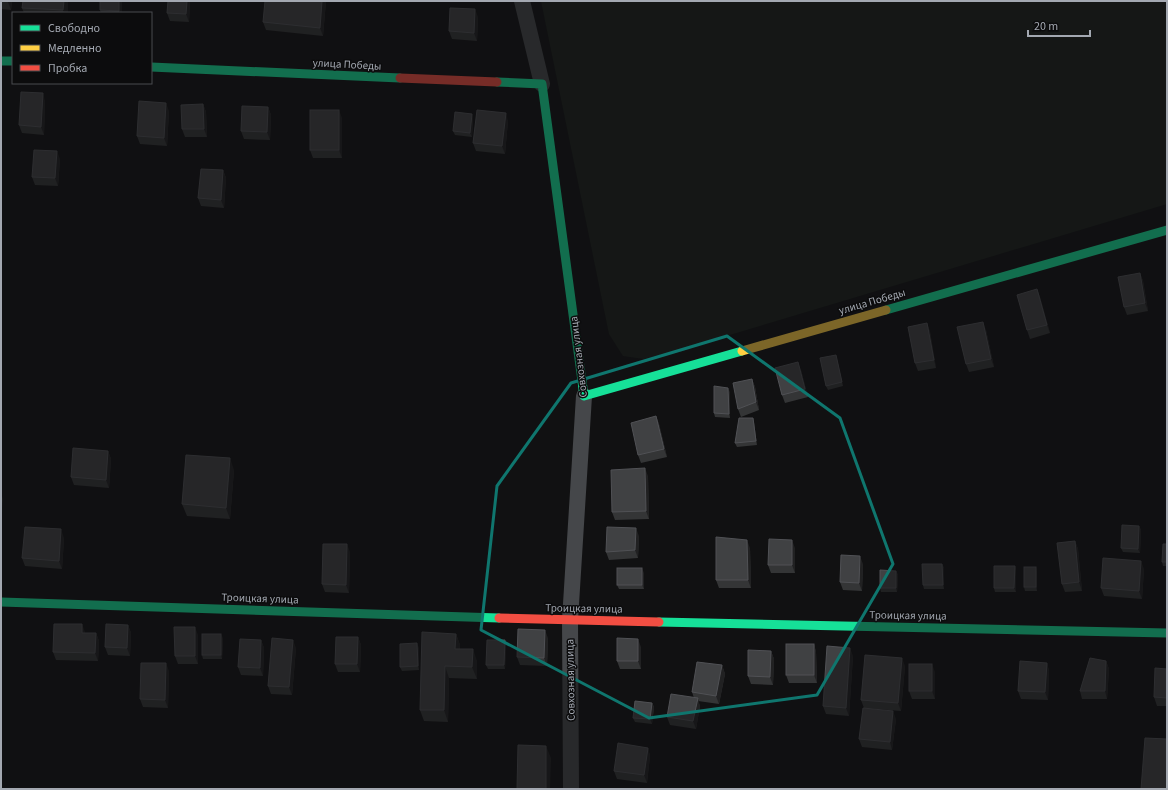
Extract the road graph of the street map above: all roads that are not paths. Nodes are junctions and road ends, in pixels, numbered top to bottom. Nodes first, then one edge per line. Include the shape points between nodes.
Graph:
1 (522, 1) edge
2 (1, 61) edge
3 (12, 61) edge
4 (152, 67) edge
5 (542, 84) junction
6 (1167, 230) edge
7 (584, 396) junction
8 (1, 602) edge
9 (570, 620) junction
10 (1167, 633) edge
11 (571, 789) edge

1 - 5 street, Совхозная улица
2 - 3 street
4 - 5 street, улица Победы
5 - 7 street, Совхозная улица
6 - 7 street, улица Победы
7 - 9 street, Совхозная улица
8 - 9 street, Троицкая улица
9 - 10 street, Троицкая улица
9 - 11 street, Совхозная улица

